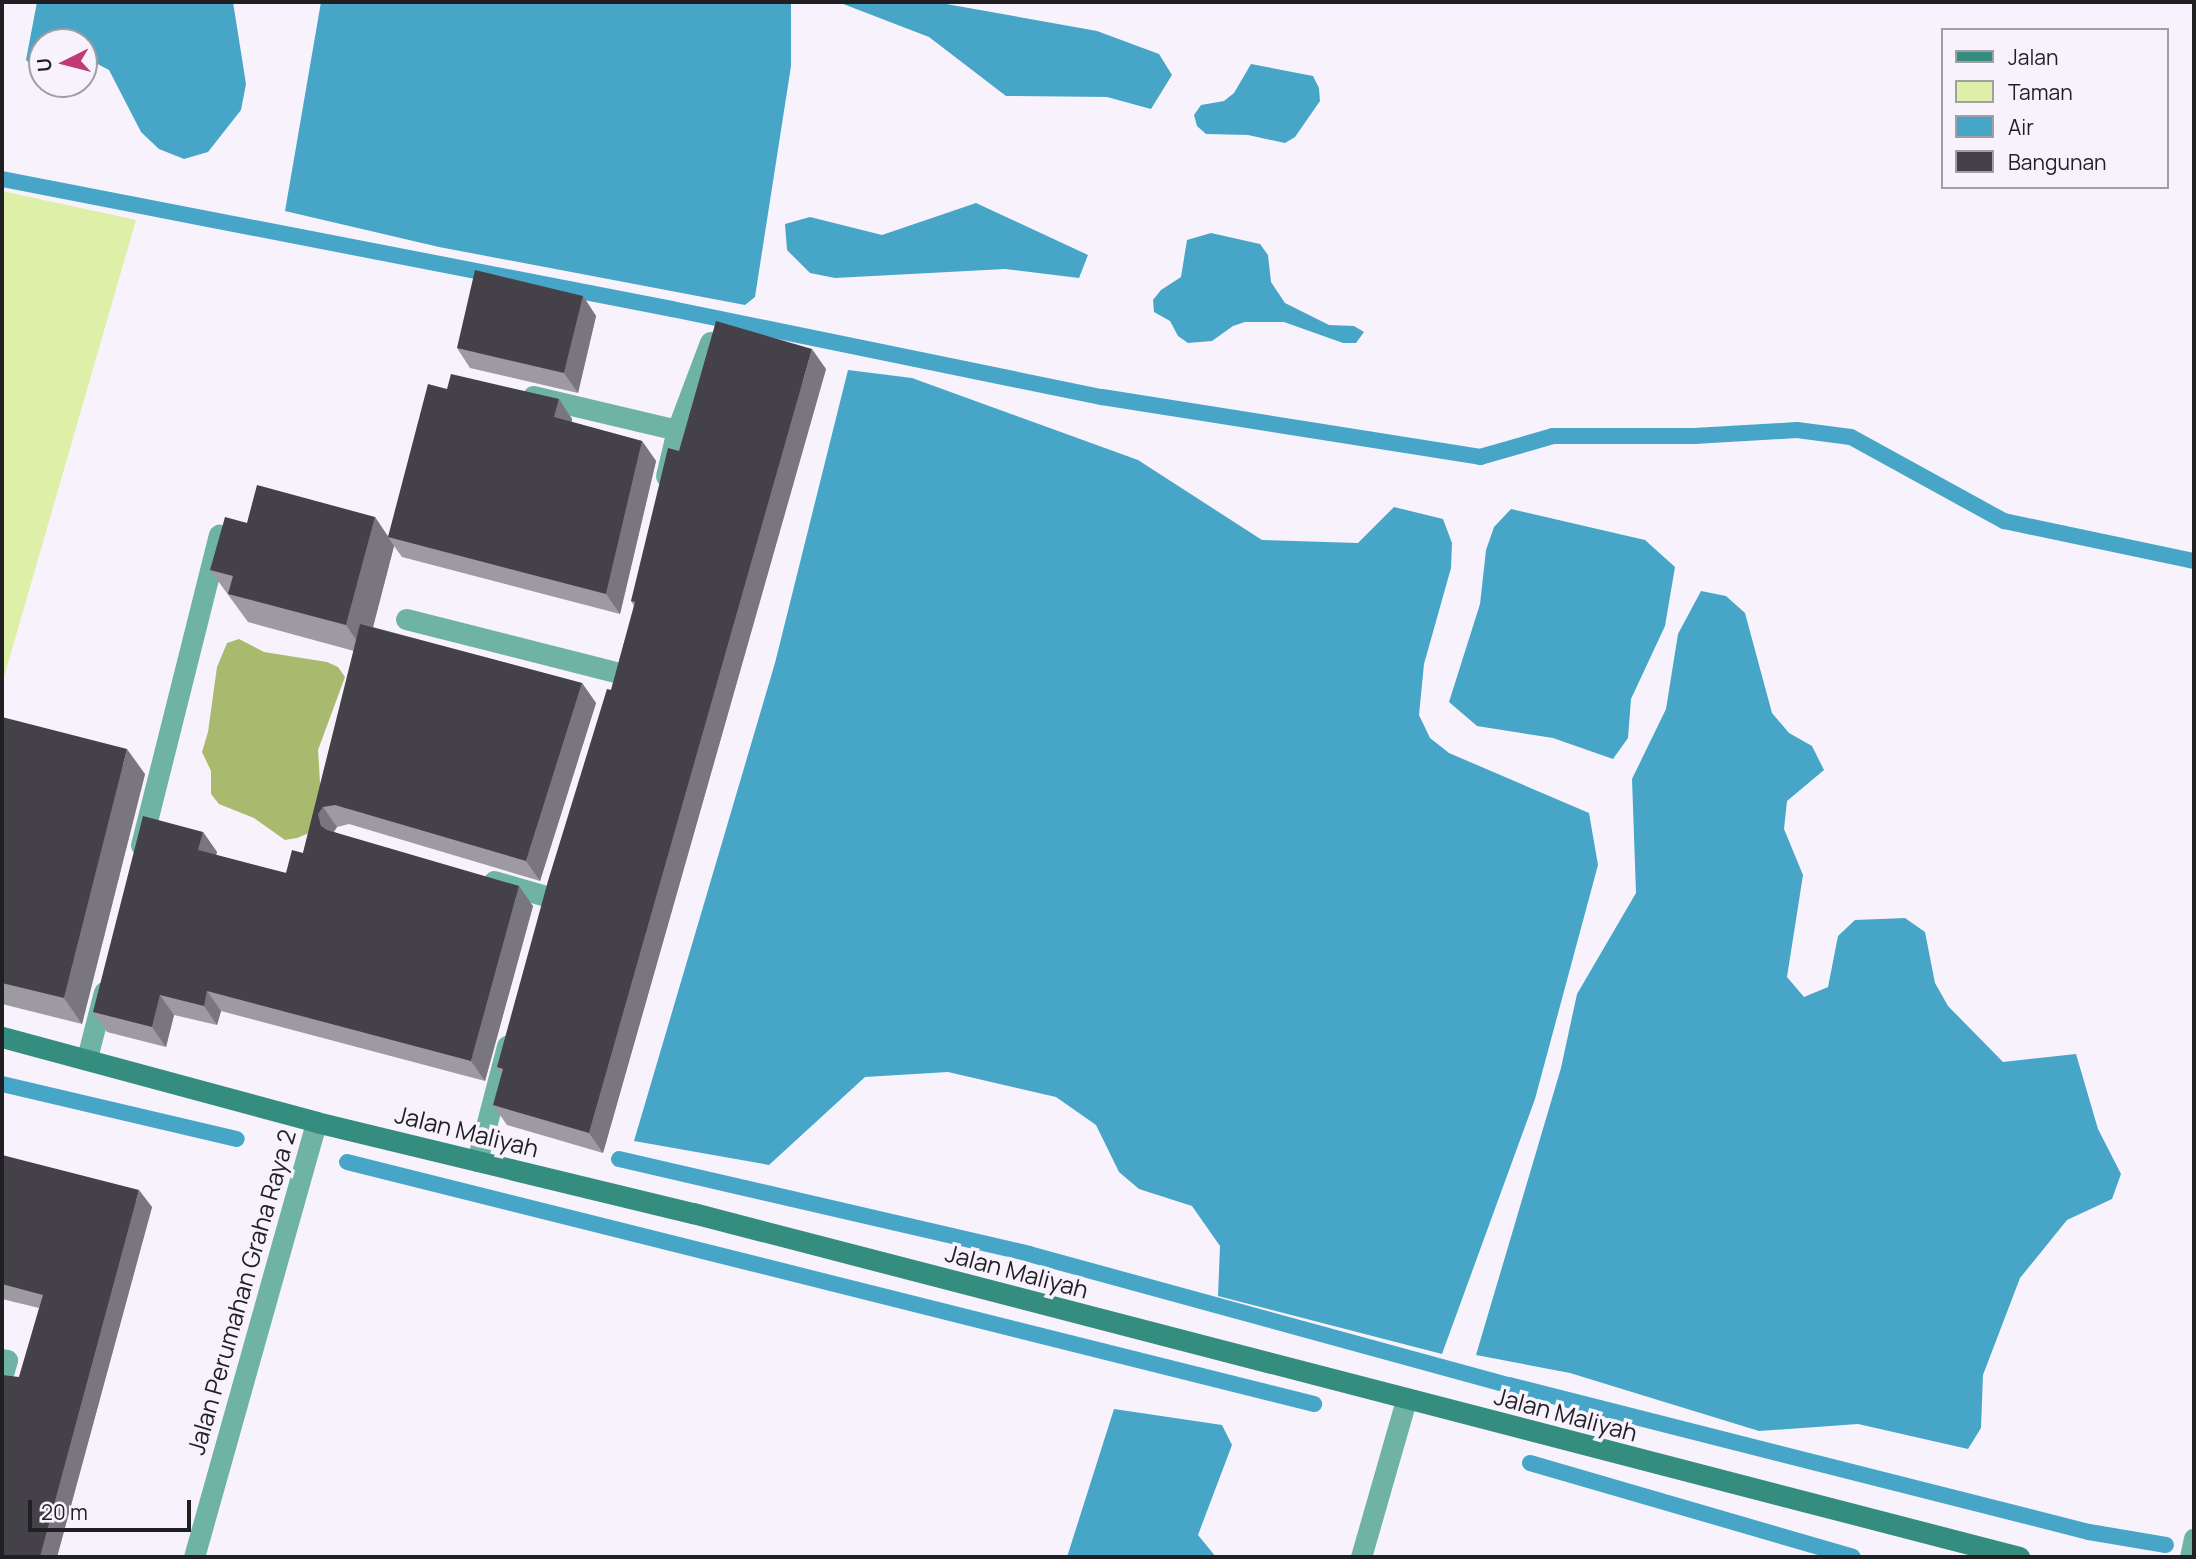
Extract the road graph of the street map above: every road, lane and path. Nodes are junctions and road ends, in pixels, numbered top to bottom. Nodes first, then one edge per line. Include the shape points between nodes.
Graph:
1 (710, 342) edge
2 (517, 393) edge
3 (677, 430) junction
4 (661, 497) edge
5 (219, 535) edge
6 (406, 619) dead end
7 (611, 699) edge
8 (135, 870) edge
9 (472, 874) edge
10 (542, 923) edge
11 (107, 978) edge
12 (512, 1028) edge
13 (2, 1037) edge
14 (87, 1058) junction
15 (316, 1122) junction
16 (478, 1153) junction
17 (2, 1359) edge
18 (2, 1378) edge
19 (1406, 1400) junction
20 (2194, 1538) edge
21 (194, 1557) edge
22 (1361, 1557) edge
23 (2020, 1557) edge
24 (2190, 1557) edge

1 - 3 street
2 - 3 street
3 - 4 street
5 - 8 street
6 - 7 street via 621,666
9 - 10 street via 551,890
11 - 14 street
12 - 16 street
13 - 14 street, Jalan Maliyah
14 - 15 street, Jalan Maliyah
15 - 16 street, Jalan Maliyah
15 - 21 street, Jalan Perumahan Graha Raya 2
16 - 19 street, Jalan Maliyah
17 - 18 street via 7,1360
19 - 22 street
19 - 23 street, Jalan Maliyah
20 - 24 street

